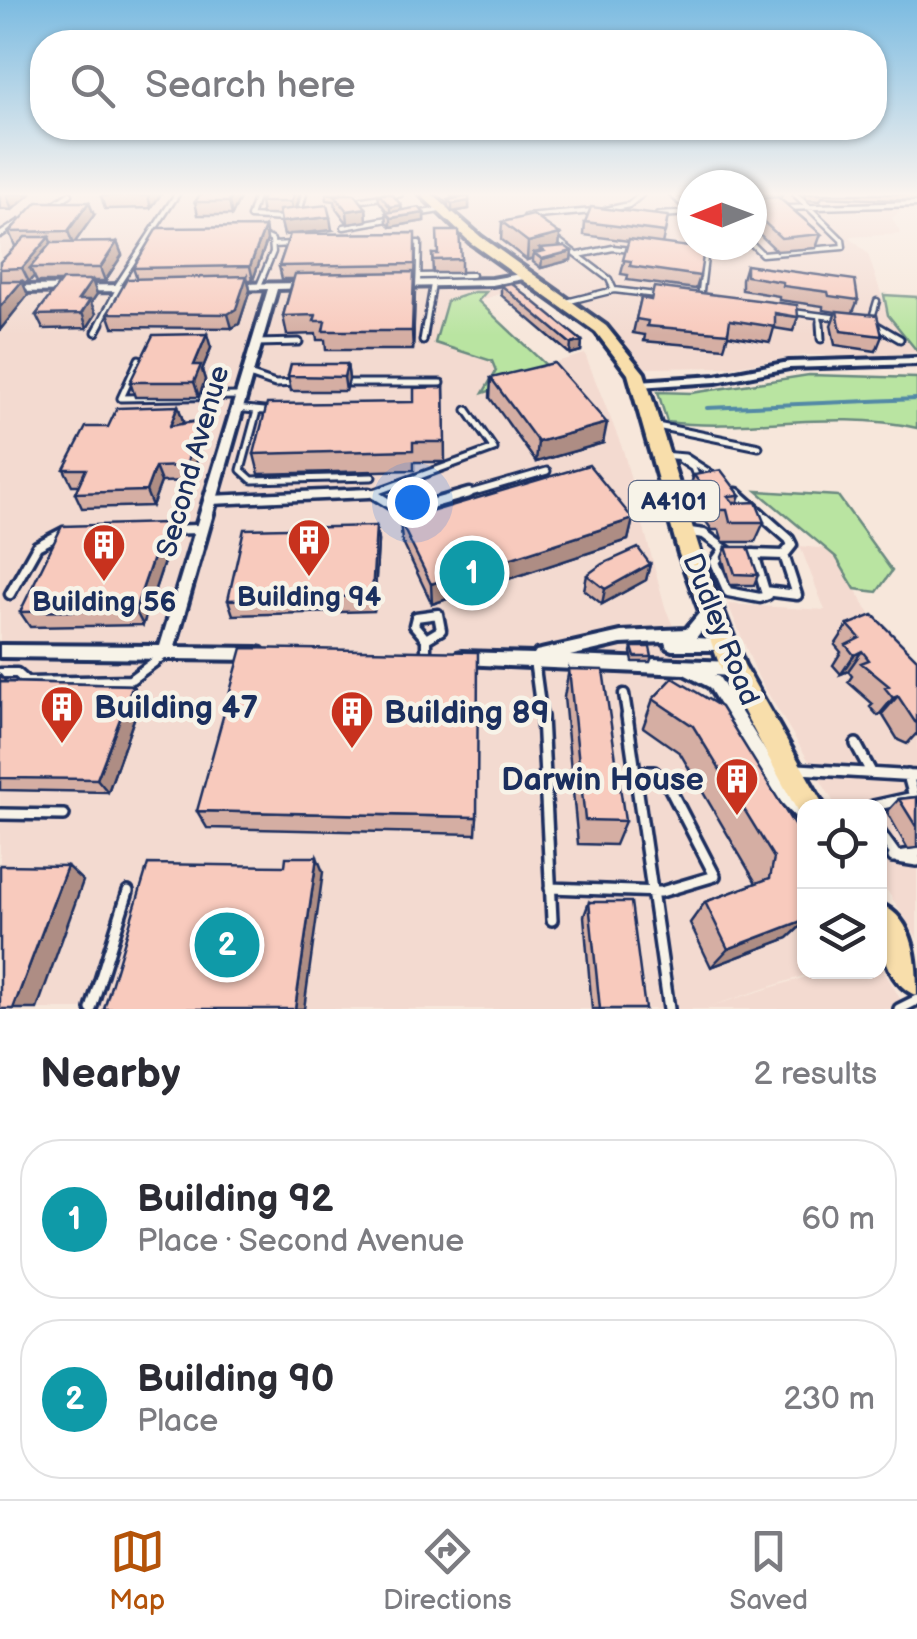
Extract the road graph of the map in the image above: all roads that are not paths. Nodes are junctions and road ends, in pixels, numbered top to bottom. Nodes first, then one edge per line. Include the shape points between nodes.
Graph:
1 (148, 241) edge
2 (270, 241) edge
3 (481, 241) edge
4 (559, 241) edge
5 (842, 241) edge
6 (306, 242) edge
7 (400, 242) edge
8 (273, 246) junction
9 (631, 250) edge
10 (767, 254) edge
11 (578, 256) junction
12 (705, 260) edge
13 (472, 275) dead end
14 (526, 276) junction
15 (418, 280) junction
16 (434, 284) junction
17 (327, 285) edge
18 (382, 285) edge
19 (266, 286) junction
20 (224, 287) edge
21 (153, 288) edge
22 (117, 289) junction
23 (0, 290) edge
24 (614, 290) junction
25 (666, 296) edge
26 (683, 298) edge
27 (877, 302) dead end
28 (565, 303) junction
29 (779, 311) edge
30 (819, 316) junction
31 (871, 322) junction
32 (96, 332) dead end
33 (821, 339) dead end
34 (900, 339) dead end
35 (423, 341) dead end
36 (298, 342) dead end
37 (255, 343) junction
38 (139, 358) edge
39 (917, 361) edge
40 (338, 364) edge
41 (245, 374) junction
42 (315, 383) edge
43 (440, 383) edge
44 (638, 384) junction
45 (236, 402) junction
46 (258, 410) junction
47 (467, 410) dead end
48 (287, 412) edge
49 (651, 424) junction
50 (759, 447) dead end
51 (668, 455) junction
52 (547, 471) dead end
53 (372, 477) dead end
54 (704, 492) edge
55 (373, 494) junction
56 (209, 500) junction
57 (200, 529) junction
58 (149, 530) edge
59 (698, 530) junction
60 (78, 532) edge
61 (723, 551) junction
62 (754, 554) junction
63 (784, 554) junction
64 (10, 594) dead end
65 (770, 594) junction
66 (712, 609) junction
67 (426, 639) dead end
68 (594, 643) junction
69 (0, 651) edge
70 (166, 653) junction
71 (266, 654) edge
72 (729, 656) junction
73 (406, 657) edge
74 (426, 657) junction
75 (534, 658) junction
76 (684, 669) junction
77 (0, 673) edge
78 (624, 694) dead end
79 (856, 744) dead end
80 (787, 768) junction
81 (635, 772) junction
82 (872, 773) junction
83 (913, 776) edge
84 (806, 799) edge
85 (887, 803) edge
86 (797, 806) edge
87 (0, 814) edge
88 (64, 815) dead end
89 (887, 846) edge
90 (917, 857) edge
91 (550, 888) junction
92 (128, 891) dead end
93 (651, 891) junction
94 (552, 920) dead end
95 (887, 931) edge
96 (917, 980) edge
97 (917, 1000) edge
98 (91, 1009) edge
99 (669, 1009) edge
100 (899, 1009) edge

1 - 22 lane
2 - 8 lane
3 - 14 main road, A4101
4 - 11 lane
5 - 10 lane
6 - 8 lane
7 - 15 lane via 420,242
8 - 19 lane
9 - 11 lane
11 - 24 lane
12 - 26 lane via 700,301
13 - 15 lane
14 - 16 street
14 - 28 main road, Dudley Road / A4101
15 - 16 street
15 - 18 street
16 - 35 lane
17 - 19 street
19 - 20 street
19 - 37 street, Second Avenue
21 - 22 street
22 - 23 street
22 - 32 lane
24 - 25 lane
24 - 28 lane
27 - 31 lane
28 - 44 main road, Dudley Road / A4101 via 592,325 588,330
29 - 30 lane
30 - 31 lane
30 - 33 lane
31 - 34 lane
36 - 37 lane
37 - 41 street, Second Avenue
38 - 45 lane via 121,398
39 - 44 street via 789,365
40 - 43 lane via 335,383
41 - 42 lane via 275,384
41 - 45 street, Second Avenue
44 - 49 main road, Dudley Road / A4101
45 - 46 lane
45 - 56 street, Second Avenue
46 - 48 lane
46 - 53 lane via 241,470 252,480
47 - 55 lane via 494,449
49 - 50 lane
49 - 51 main road, Dudley Road / A4101
51 - 54 lane via 692,468
51 - 59 main road, Dudley Road / A4101
51 - 63 lane via 695,461 760,510 789,539
52 - 55 lane via 404,512
55 - 56 lane
56 - 57 street, Second Avenue
57 - 58 lane
57 - 70 street, Second Avenue
59 - 61 lane
59 - 66 main road, Dudley Road / A4101
60 - 64 lane via 50,534 36,545
61 - 62 lane
61 - 65 lane via 715,562 728,592
62 - 63 lane
62 - 65 lane
63 - 65 lane via 797,595
66 - 68 street via 690,635
66 - 72 main road, Dudley Road / A4101
67 - 74 lane
68 - 72 street
68 - 75 street
69 - 70 street
70 - 71 street
70 - 77 lane via 130,680 27,682 17,673
72 - 76 street
72 - 80 main road, Dudley Road / A4101
73 - 74 street
74 - 75 street
75 - 76 street
75 - 91 lane
76 - 86 street via 714,682
78 - 81 lane
79 - 82 lane
80 - 82 lane
80 - 84 main road, Dudley Road / A4101
81 - 93 lane
81 - 93 lane via 654,772 669,787 715,876
82 - 83 lane
83 - 85 lane via 914,797
87 - 88 lane
89 - 90 lane via 893,857
91 - 93 lane
91 - 94 lane
92 - 98 lane
93 - 99 lane
95 - 96 main road
97 - 100 lane

